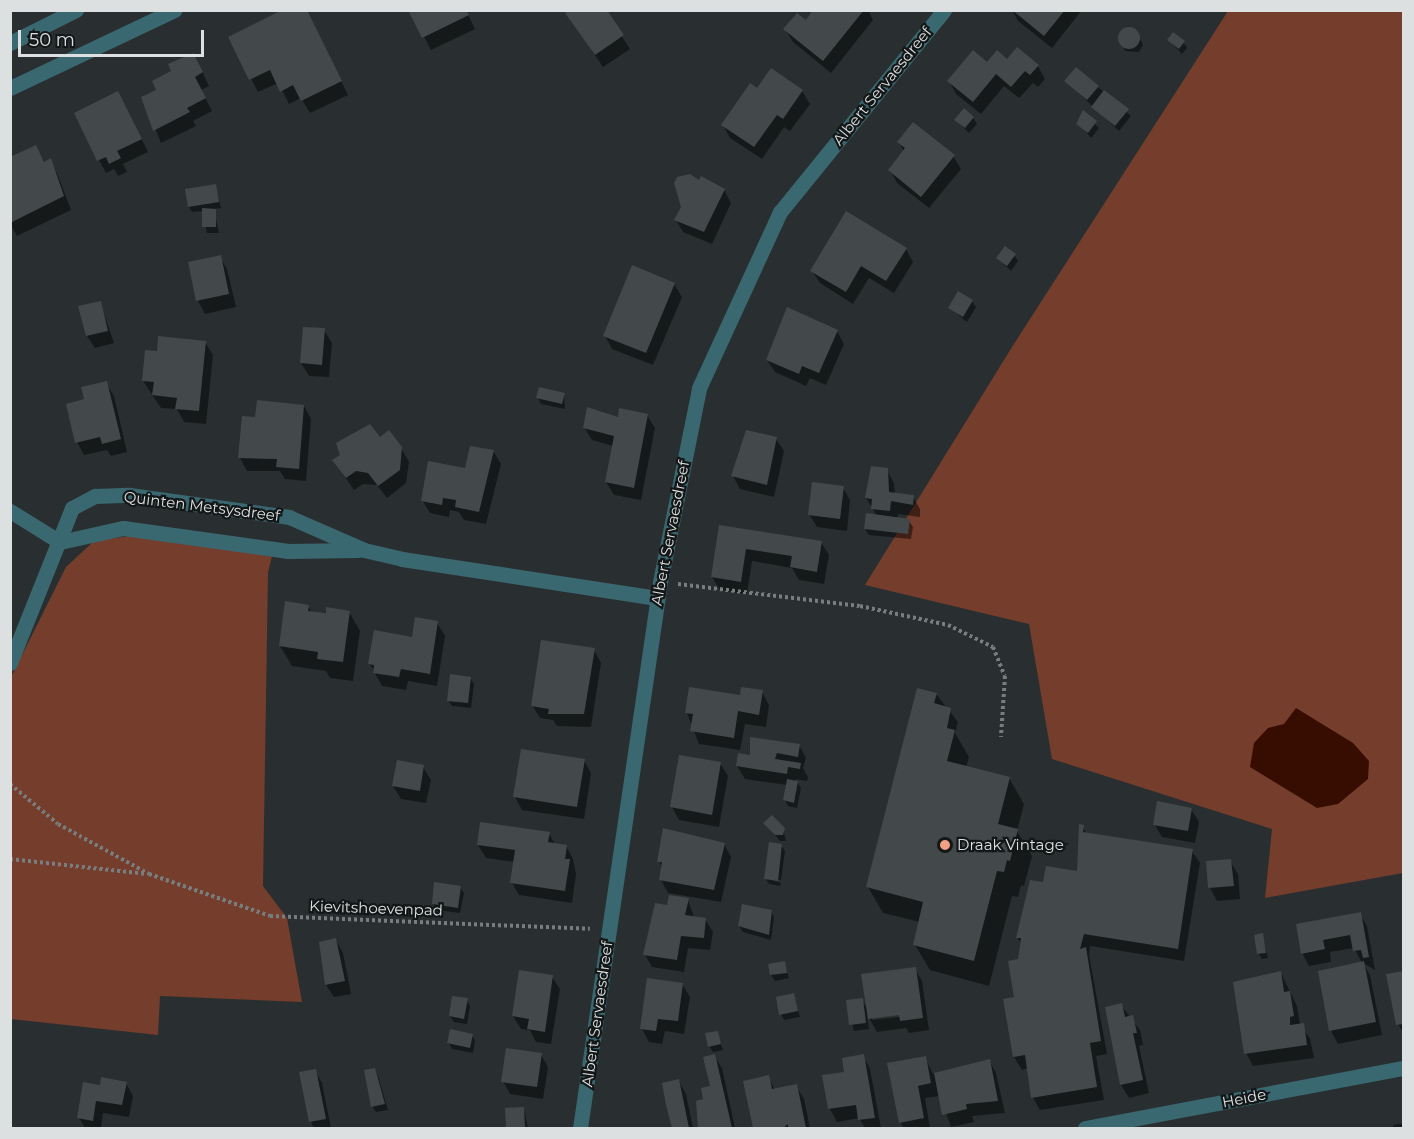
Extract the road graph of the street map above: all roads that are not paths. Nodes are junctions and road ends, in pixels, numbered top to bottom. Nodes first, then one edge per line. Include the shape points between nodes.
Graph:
1 (76, 10) edge
2 (174, 10) edge
3 (944, 10) edge
4 (151, 16) edge
5 (10, 43) edge
6 (10, 88) edge
7 (10, 511) edge
8 (60, 542) junction
9 (364, 550) junction
10 (657, 598) junction
11 (10, 663) edge
12 (1404, 1068) edge
13 (580, 1128) edge
14 (1085, 1128) edge

1 - 5 street
2 - 4 street
3 - 10 street, Albert Servaesdreef via 780,212 699,388
4 - 6 street
7 - 8 street
8 - 9 street, Quinten Metsysdreef via 123,528 288,551
8 - 9 street, Quinten Metsysdreef via 72,508 95,496 129,495 289,517
8 - 11 street, Quinten Metsysdreef
9 - 10 street, Quinten Metsysdreef
10 - 13 street, Albert Servaesdreef
12 - 14 street, Heide

